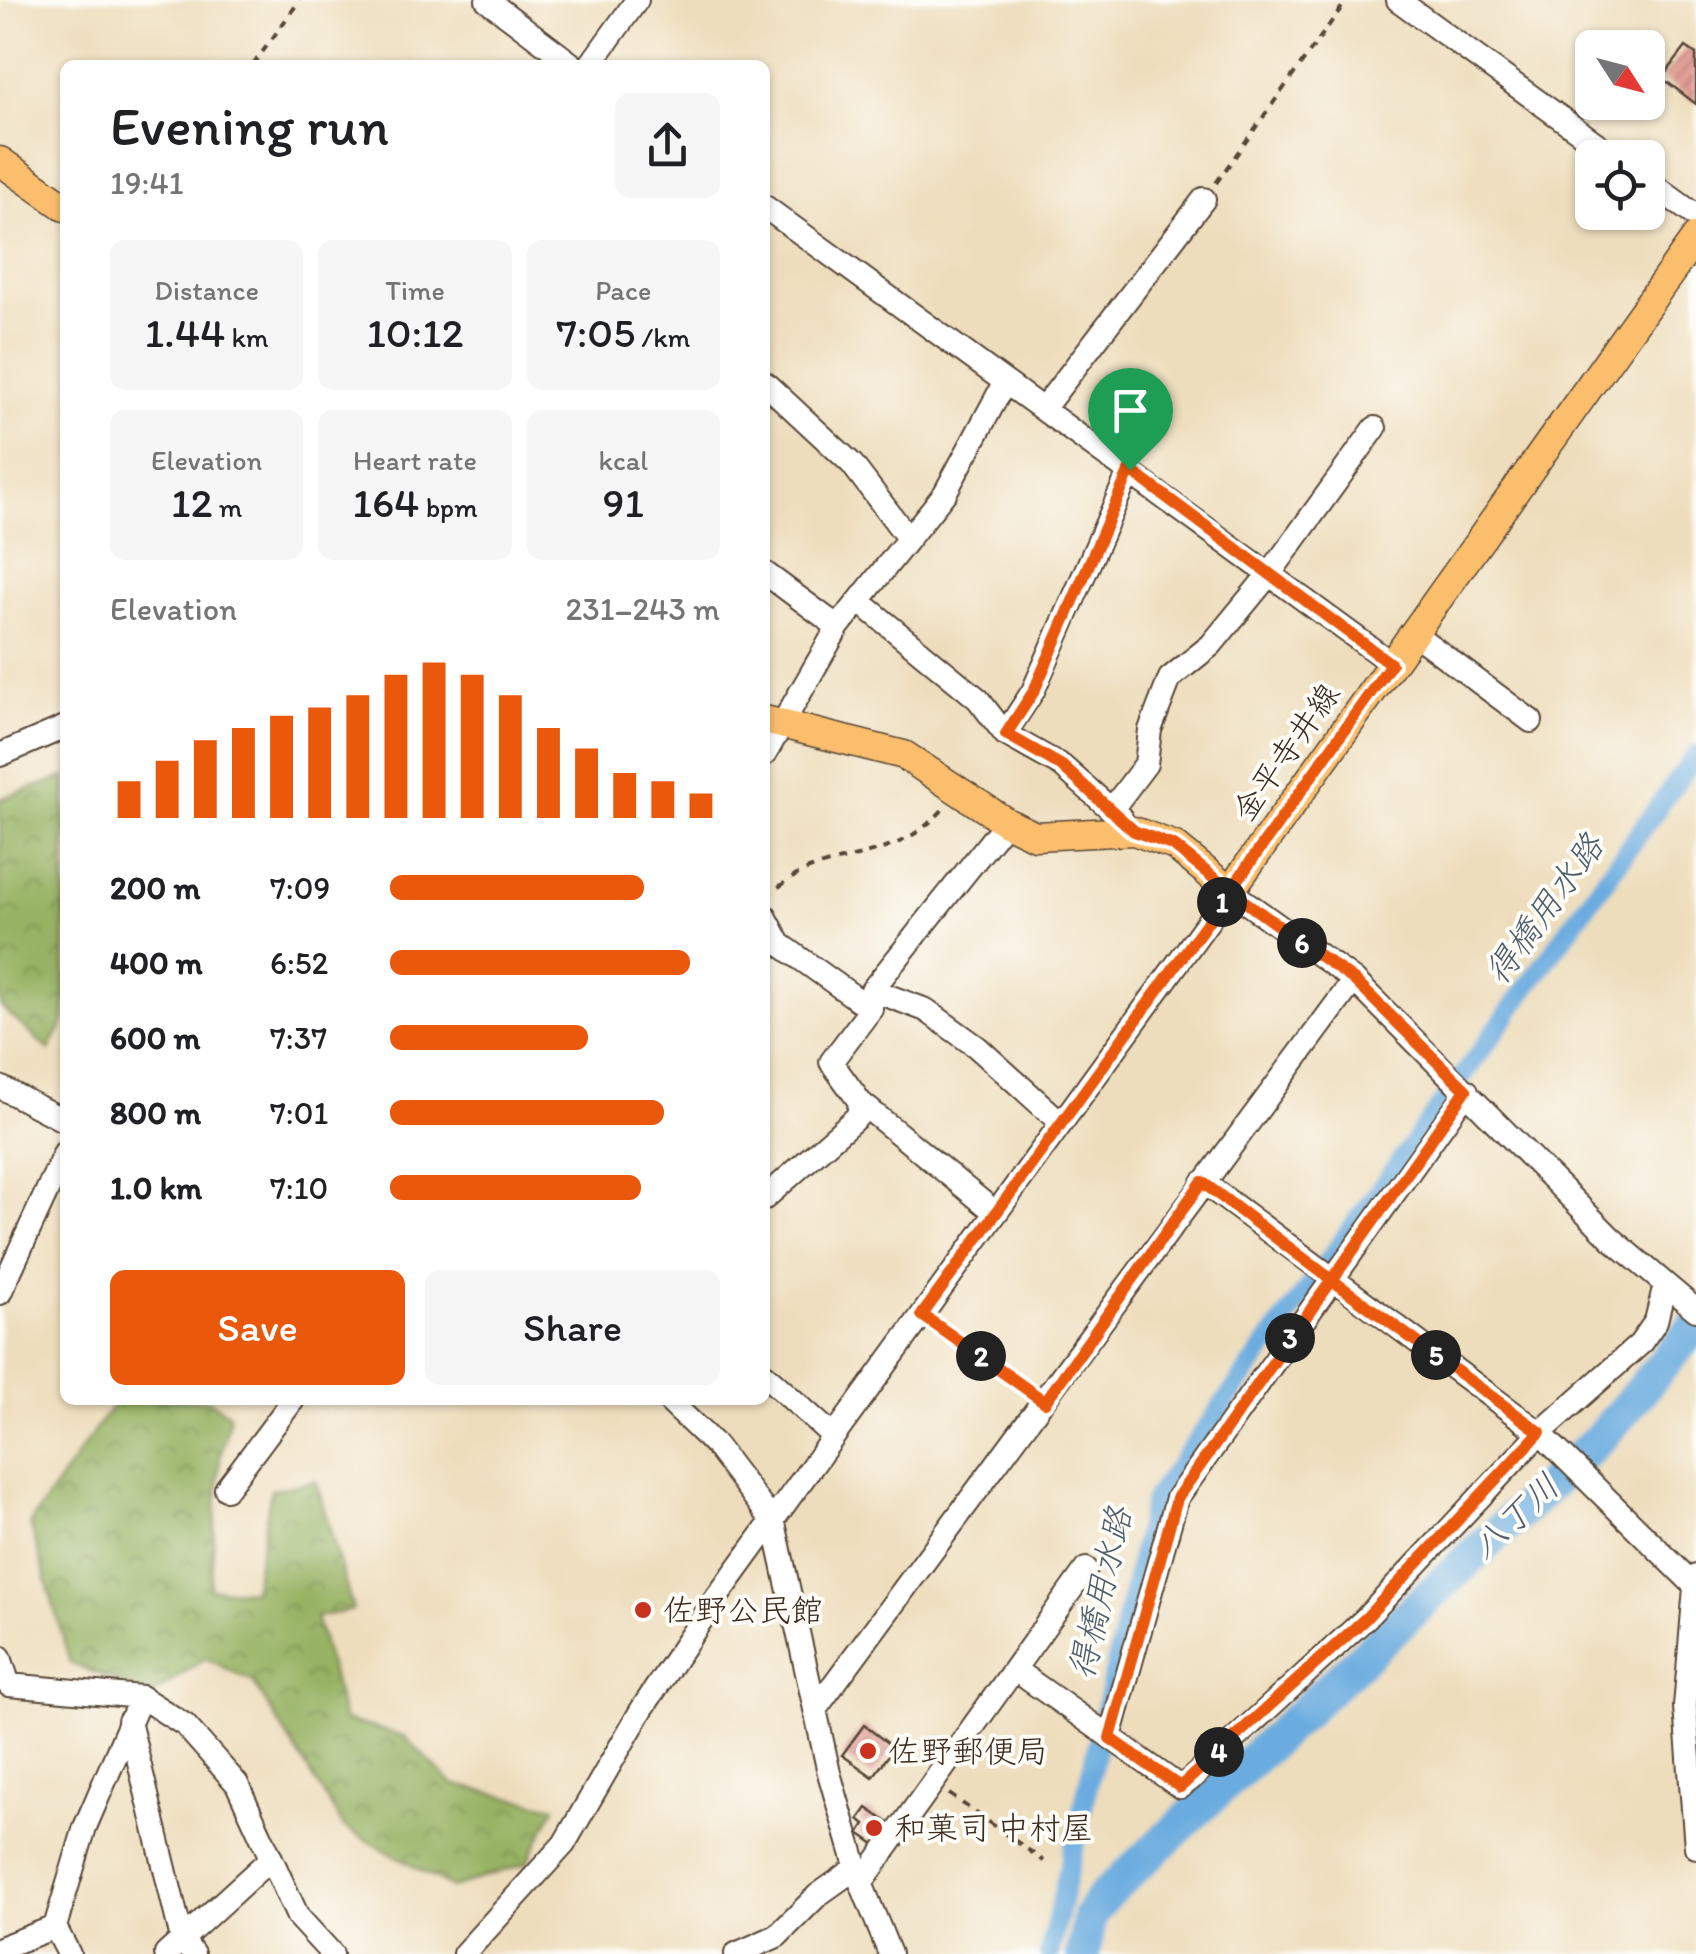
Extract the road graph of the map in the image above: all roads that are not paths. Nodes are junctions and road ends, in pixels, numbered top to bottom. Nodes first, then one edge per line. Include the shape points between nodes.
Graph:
1 (487, 0) edge
2 (637, 0) edge
3 (1398, 0) edge
4 (566, 60) edge
5 (594, 60) edge
6 (1591, 140) edge
7 (0, 161) edge
8 (1665, 193) edge
9 (1204, 199) road end
10 (60, 204) edge
11 (770, 211) edge
12 (1696, 216) edge
13 (1696, 237) edge
14 (1004, 382) junction
15 (770, 388) edge
16 (1042, 408) junction
17 (1375, 428) dead end
18 (1130, 470) junction
19 (908, 538) junction
20 (1271, 572) junction
21 (770, 577) edge
22 (859, 602) junction
23 (838, 627) junction
24 (1412, 632) junction
25 (1391, 664) junction
26 (1531, 721) dead end
27 (774, 722) edge
28 (60, 729) edge
29 (1006, 734) junction
30 (0, 755) edge
31 (1112, 809) junction
32 (1006, 822) junction
33 (1134, 831) junction
34 (1230, 891) junction
35 (770, 925) edge
36 (1354, 980) junction
37 (872, 1000) junction
38 (1460, 1085) junction
39 (0, 1087) edge
40 (860, 1102) junction
41 (60, 1118) edge
42 (1060, 1122) junction
43 (60, 1163) edge
44 (1202, 1182) junction
45 (770, 1194) edge
46 (996, 1213) junction
47 (1324, 1274) junction
48 (1665, 1284) junction
49 (0, 1293) edge
50 (1696, 1310) edge
51 (770, 1380) edge
52 (289, 1405) edge
53 (673, 1405) edge
54 (1540, 1432) junction
55 (833, 1436) junction
56 (226, 1490) dead end
57 (774, 1523) junction
58 (1086, 1569) dead end
59 (1695, 1582) edge
60 (0, 1657) edge
61 (1015, 1670) junction
62 (141, 1697) junction
63 (817, 1707) junction
64 (129, 1720) junction
65 (1110, 1738) junction
66 (1696, 1847) edge
67 (269, 1860) junction
68 (859, 1875) junction
69 (55, 1926) junction
70 (0, 1948) edge
71 (180, 1949) edge
72 (69, 1954) edge
73 (332, 1954) edge
74 (464, 1954) edge
75 (736, 1954) edge
76 (890, 1954) edge

1 - 4 street
2 - 5 street
3 - 6 street
7 - 10 main road
8 - 12 street
9 - 16 street
11 - 14 street
13 - 24 main road, 金平寺井線
14 - 16 street
14 - 19 street via 946,493
15 - 19 street via 852,464
16 - 18 street
17 - 20 street
18 - 20 street
18 - 29 street via 1034,691
19 - 22 street
20 - 25 street
20 - 31 street via 1211,645 1170,678 1150,730 1146,764
21 - 23 street
22 - 23 street
22 - 29 street via 978,698
23 - 27 street
24 - 25 main road, 金平寺井線
24 - 26 street
25 - 34 main road, 金平寺井線
27 - 32 main road via 904,755
28 - 30 street
29 - 31 street via 1062,766
31 - 33 street
32 - 33 main road via 1035,836
32 - 37 street
33 - 34 main road via 1174,846
34 - 36 street
34 - 42 street
35 - 37 street via 780,944
36 - 38 street
36 - 44 street
37 - 40 street via 831,1062
37 - 42 street via 926,1010
38 - 47 street
38 - 48 street
39 - 41 street
40 - 45 street via 858,1116
40 - 46 street
42 - 46 street
43 - 49 street
44 - 47 street
44 - 63 street
46 - 55 street
47 - 54 street
47 - 65 street via 1177,1498
48 - 50 street
48 - 54 street via 1656,1321 1640,1344
51 - 55 street
52 - 56 street
53 - 57 street via 716,1444
54 - 59 street
54 - 65 street via 1366,1618 1180,1787
55 - 57 street
57 - 63 street
57 - 74 street via 642,1709 564,1844
58 - 61 street
59 - 66 street via 1685,1707
60 - 62 street via 8,1685
61 - 65 street
61 - 68 street
62 - 64 street
62 - 67 street via 185,1725 237,1784
63 - 68 street
64 - 69 street via 85,1827
64 - 71 street
67 - 71 street
67 - 73 street via 298,1917
68 - 75 street via 818,1895 777,1936
68 - 76 street
69 - 70 street
69 - 72 street

